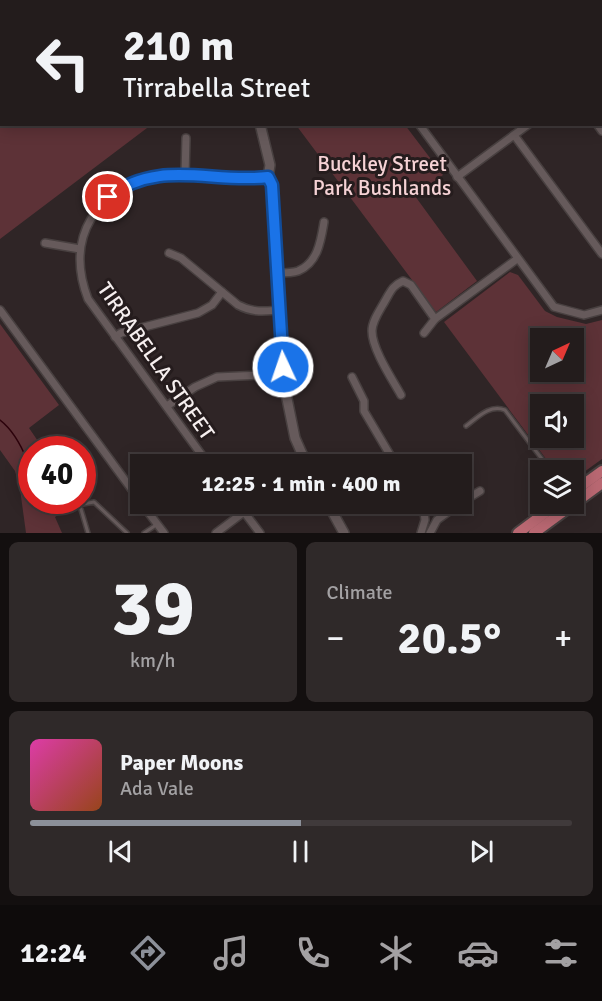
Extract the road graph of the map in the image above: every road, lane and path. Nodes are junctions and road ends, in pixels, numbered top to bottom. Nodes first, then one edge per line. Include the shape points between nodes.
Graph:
1 (261, 126) edge
2 (420, 126) edge
3 (526, 126) edge
4 (514, 135) junction
5 (186, 138) dead end
6 (185, 175) junction
7 (268, 177) junction
8 (457, 177) junction
9 (324, 222) dead end
10 (45, 243) dead end
11 (80, 249) junction
12 (169, 253) dead end
13 (602, 254) edge
14 (517, 259) junction
15 (278, 273) junction
16 (222, 292) junction
17 (0, 310) edge
18 (280, 310) junction
19 (602, 310) edge
20 (435, 319) junction
21 (424, 333) dead end
22 (115, 337) junction
23 (280, 374) junction
24 (352, 377) dead end
25 (401, 395) dead end
26 (166, 406) junction
27 (466, 426) dead end
28 (202, 454) edge
29 (302, 454) edge
30 (389, 454) edge
31 (543, 460) edge
32 (602, 471) edge
33 (602, 483) edge
34 (584, 484) edge
35 (130, 487) edge
36 (480, 491) dead end
37 (472, 496) edge
38 (150, 514) edge
39 (241, 514) edge
40 (246, 514) edge
41 (334, 514) edge
42 (424, 514) edge
43 (445, 514) edge
44 (544, 514) edge
45 (157, 524) junction
46 (88, 533) edge
47 (127, 533) edge
48 (144, 533) edge
49 (164, 533) edge
50 (216, 533) edge
51 (260, 533) edge
52 (344, 533) edge
53 (421, 533) edge
54 (430, 533) edge
55 (518, 533) edge
56 (534, 533) edge

1 - 7 street via 270,165
2 - 8 street
3 - 4 street
4 - 8 street
4 - 13 street
5 - 6 street
6 - 7 street, TIRRABELLA STREET
6 - 11 street, TIRRABELLA STREET via 152,176 120,188 97,209
7 - 15 street via 272,185
8 - 14 street
9 - 15 street via 320,246 309,263 297,271
10 - 11 street
11 - 22 street, TIRRABELLA STREET via 85,291
12 - 16 street via 181,258
14 - 19 street via 554,307 584,315
14 - 20 street
15 - 18 street
16 - 18 street via 248,310
16 - 22 street via 212,305 198,313
17 - 35 street
18 - 23 street
20 - 21 street
20 - 25 street via 411,285 403,281 394,285 374,321 373,339
22 - 26 street, TIRRABELLA STREET
23 - 26 street via 217,378
23 - 29 street
24 - 30 street via 364,401 364,411
26 - 28 street, TIRRABELLA STREET
27 - 31 lane via 490,408 505,410
32 - 34 main road
33 - 56 main road
36 - 37 street
38 - 45 street
39 - 50 street
40 - 51 street
41 - 52 street
42 - 53 street
43 - 54 street
44 - 55 main road
45 - 48 lane
45 - 49 street
46 - 47 lane via 80,506 94,502

